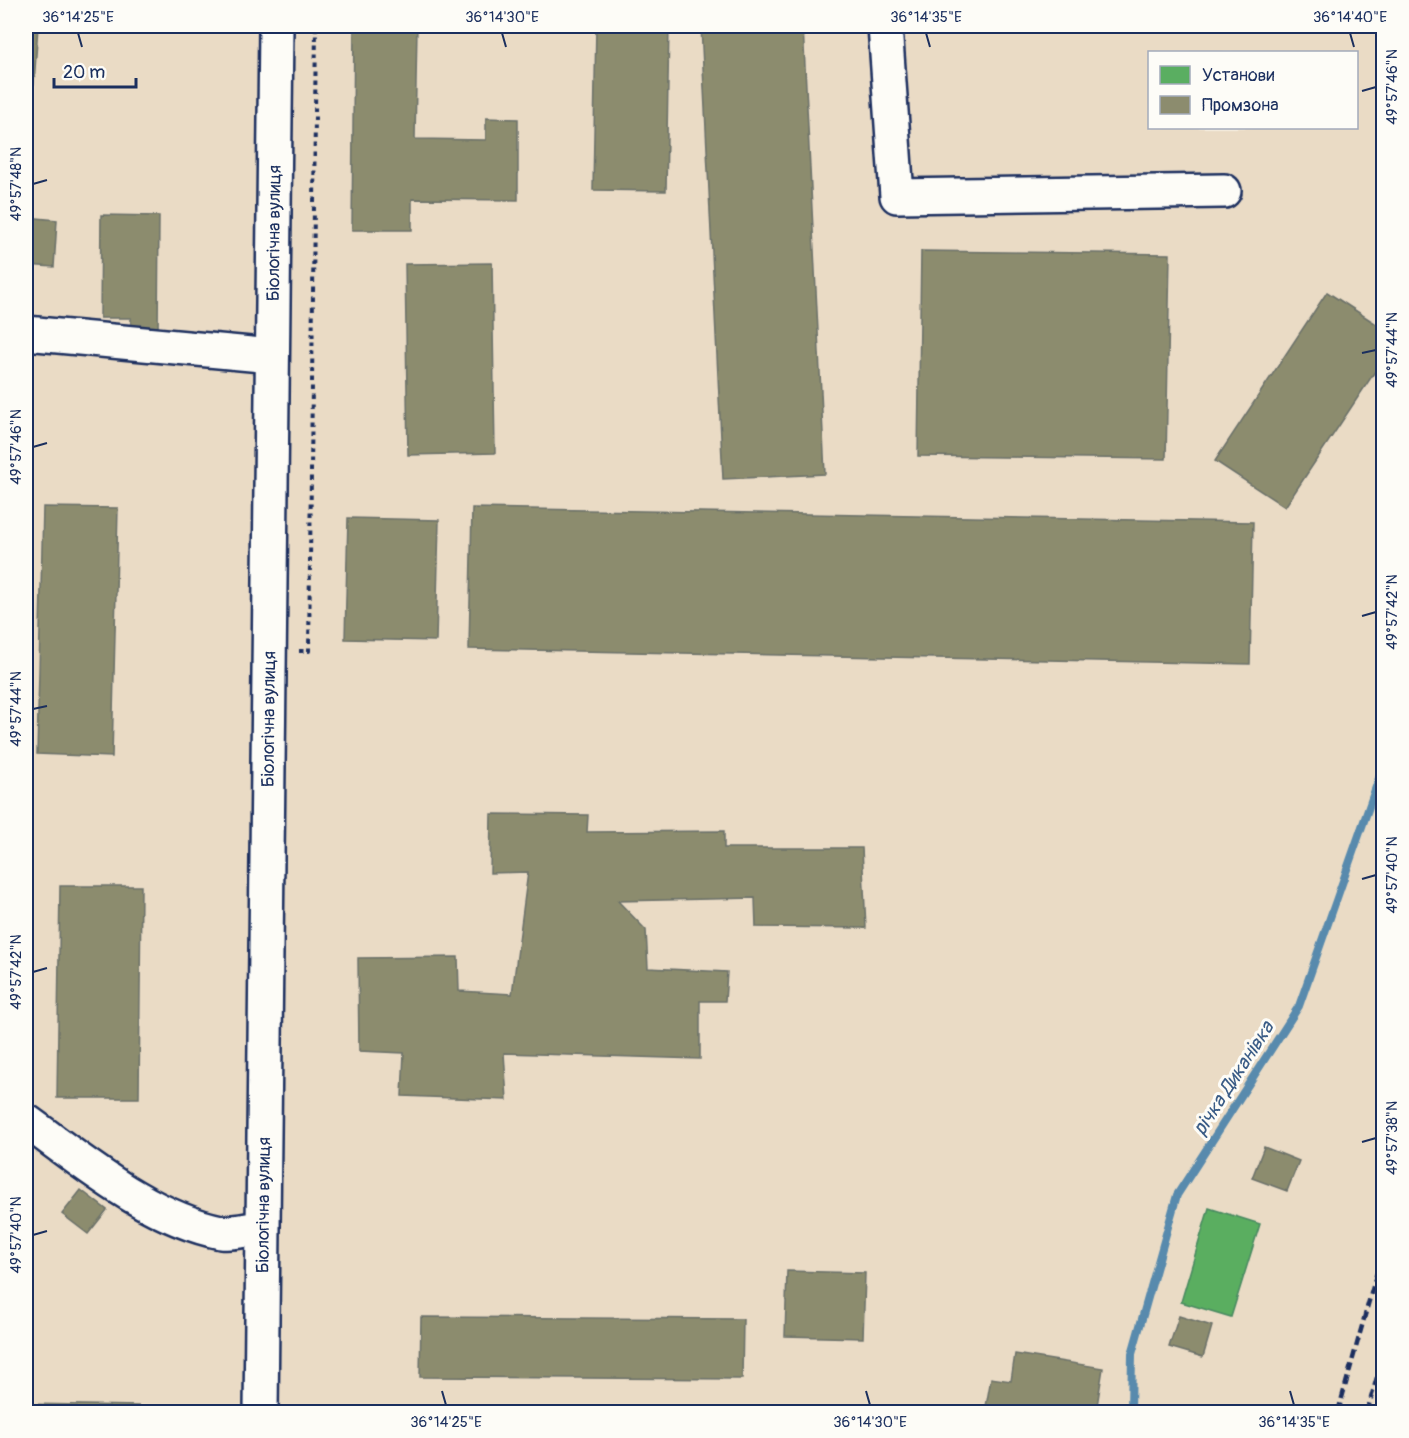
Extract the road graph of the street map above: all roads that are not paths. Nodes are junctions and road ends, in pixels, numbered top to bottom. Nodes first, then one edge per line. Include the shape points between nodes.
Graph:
1 (276, 26) edge
2 (885, 26) edge
3 (1224, 191) dead end
4 (26, 333) edge
5 (272, 356) junction
6 (26, 1121) edge
7 (262, 1228) junction
8 (261, 1413) edge

1 - 5 street, Біологічна вулиця
2 - 3 street via 897,196
4 - 5 street
5 - 7 street, Біологічна вулиця
6 - 7 street via 129,1194 171,1215 222,1232
7 - 8 street, Біологічна вулиця

